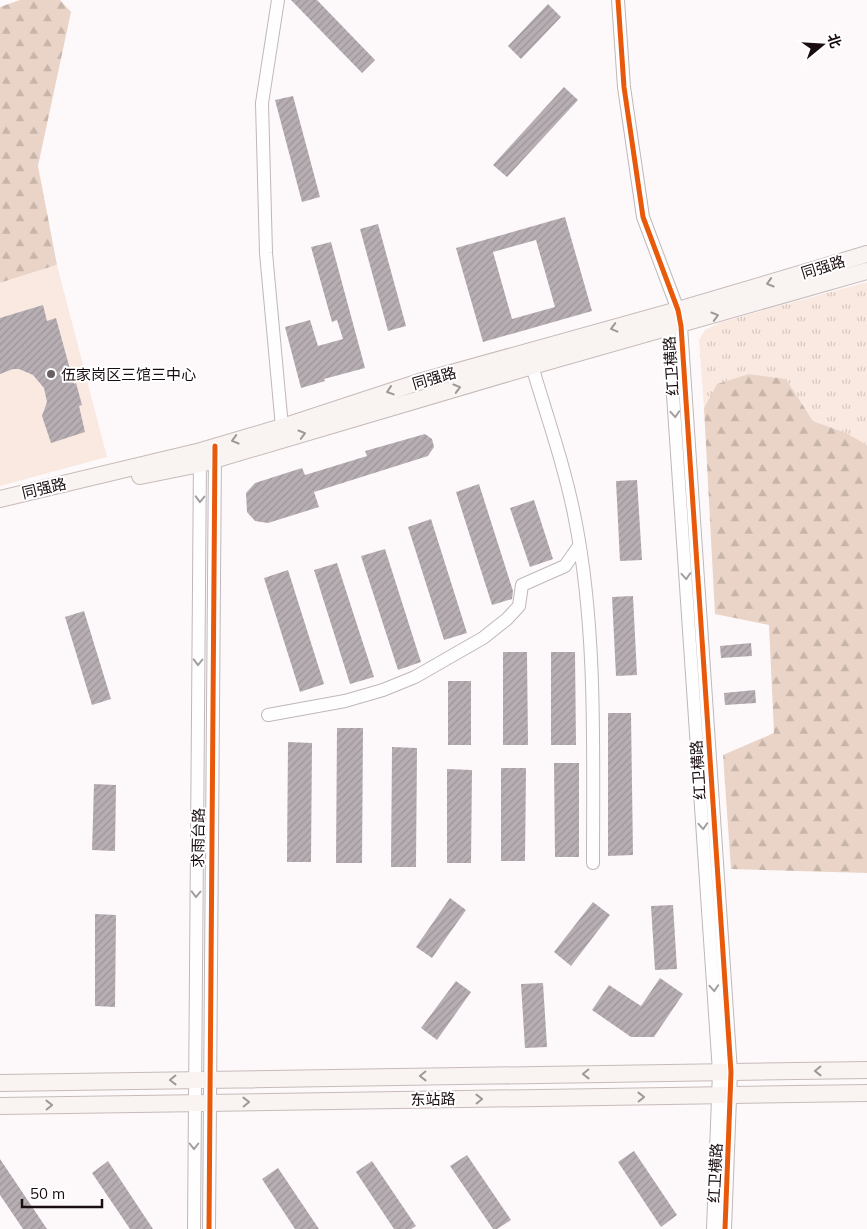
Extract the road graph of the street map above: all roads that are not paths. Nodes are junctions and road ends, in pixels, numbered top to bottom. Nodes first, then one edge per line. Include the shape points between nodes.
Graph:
1 (278, 0) edge
2 (618, 0) edge
3 (867, 254) edge
4 (867, 271) edge
5 (674, 319) junction
6 (532, 366) junction
7 (282, 427) junction
8 (208, 455) junction
9 (0, 498) edge
10 (0, 510) edge
11 (579, 546) junction
12 (565, 566) junction
13 (584, 576) junction
14 (268, 715) dead end
15 (593, 863) dead end
16 (867, 1070) edge
17 (725, 1072) junction
18 (201, 1079) junction
19 (0, 1082) edge
20 (867, 1093) edge
21 (726, 1096) junction
22 (201, 1103) junction
23 (0, 1106) edge
24 (194, 1229) edge
25 (209, 1229) edge
26 (713, 1229) edge
27 (725, 1229) edge

1 - 7 street via 262,103 266,253
2 - 5 street, 红卫横路 via 624,87 643,217
3 -> 5 main road, 同强路
5 -> 4 main road, 同强路
5 - 6 main road, 同强路
5 -> 7 main road, 同强路 via 419,382
5 - 17 street, 红卫横路
8 -> 6 main road, 同强路
6 - 11 street via 566,480
7 -> 8 main road, 同强路
8 - 9 main road, 同强路
8 - 10 main road, 同强路 via 52,493
8 - 18 street, 求雨台路
11 - 12 street
11 - 13 street
12 - 13 street
12 - 14 street via 522,585 519,606 507,619 483,638 415,677 345,701
13 - 15 street via 593,697
16 -> 17 main road, 东站路
17 -> 18 main road, 东站路
17 - 21 street, 红卫横路
18 -> 19 main road, 东站路
18 - 22 street, 求雨台路
20 - 21 main road, 东站路
22 -> 21 main road, 东站路
21 - 26 street, 红卫横路
21 - 27 street, 红卫横路
23 -> 22 main road, 东站路
22 -> 24 street, 求雨台路
22 - 25 street, 求雨台路

